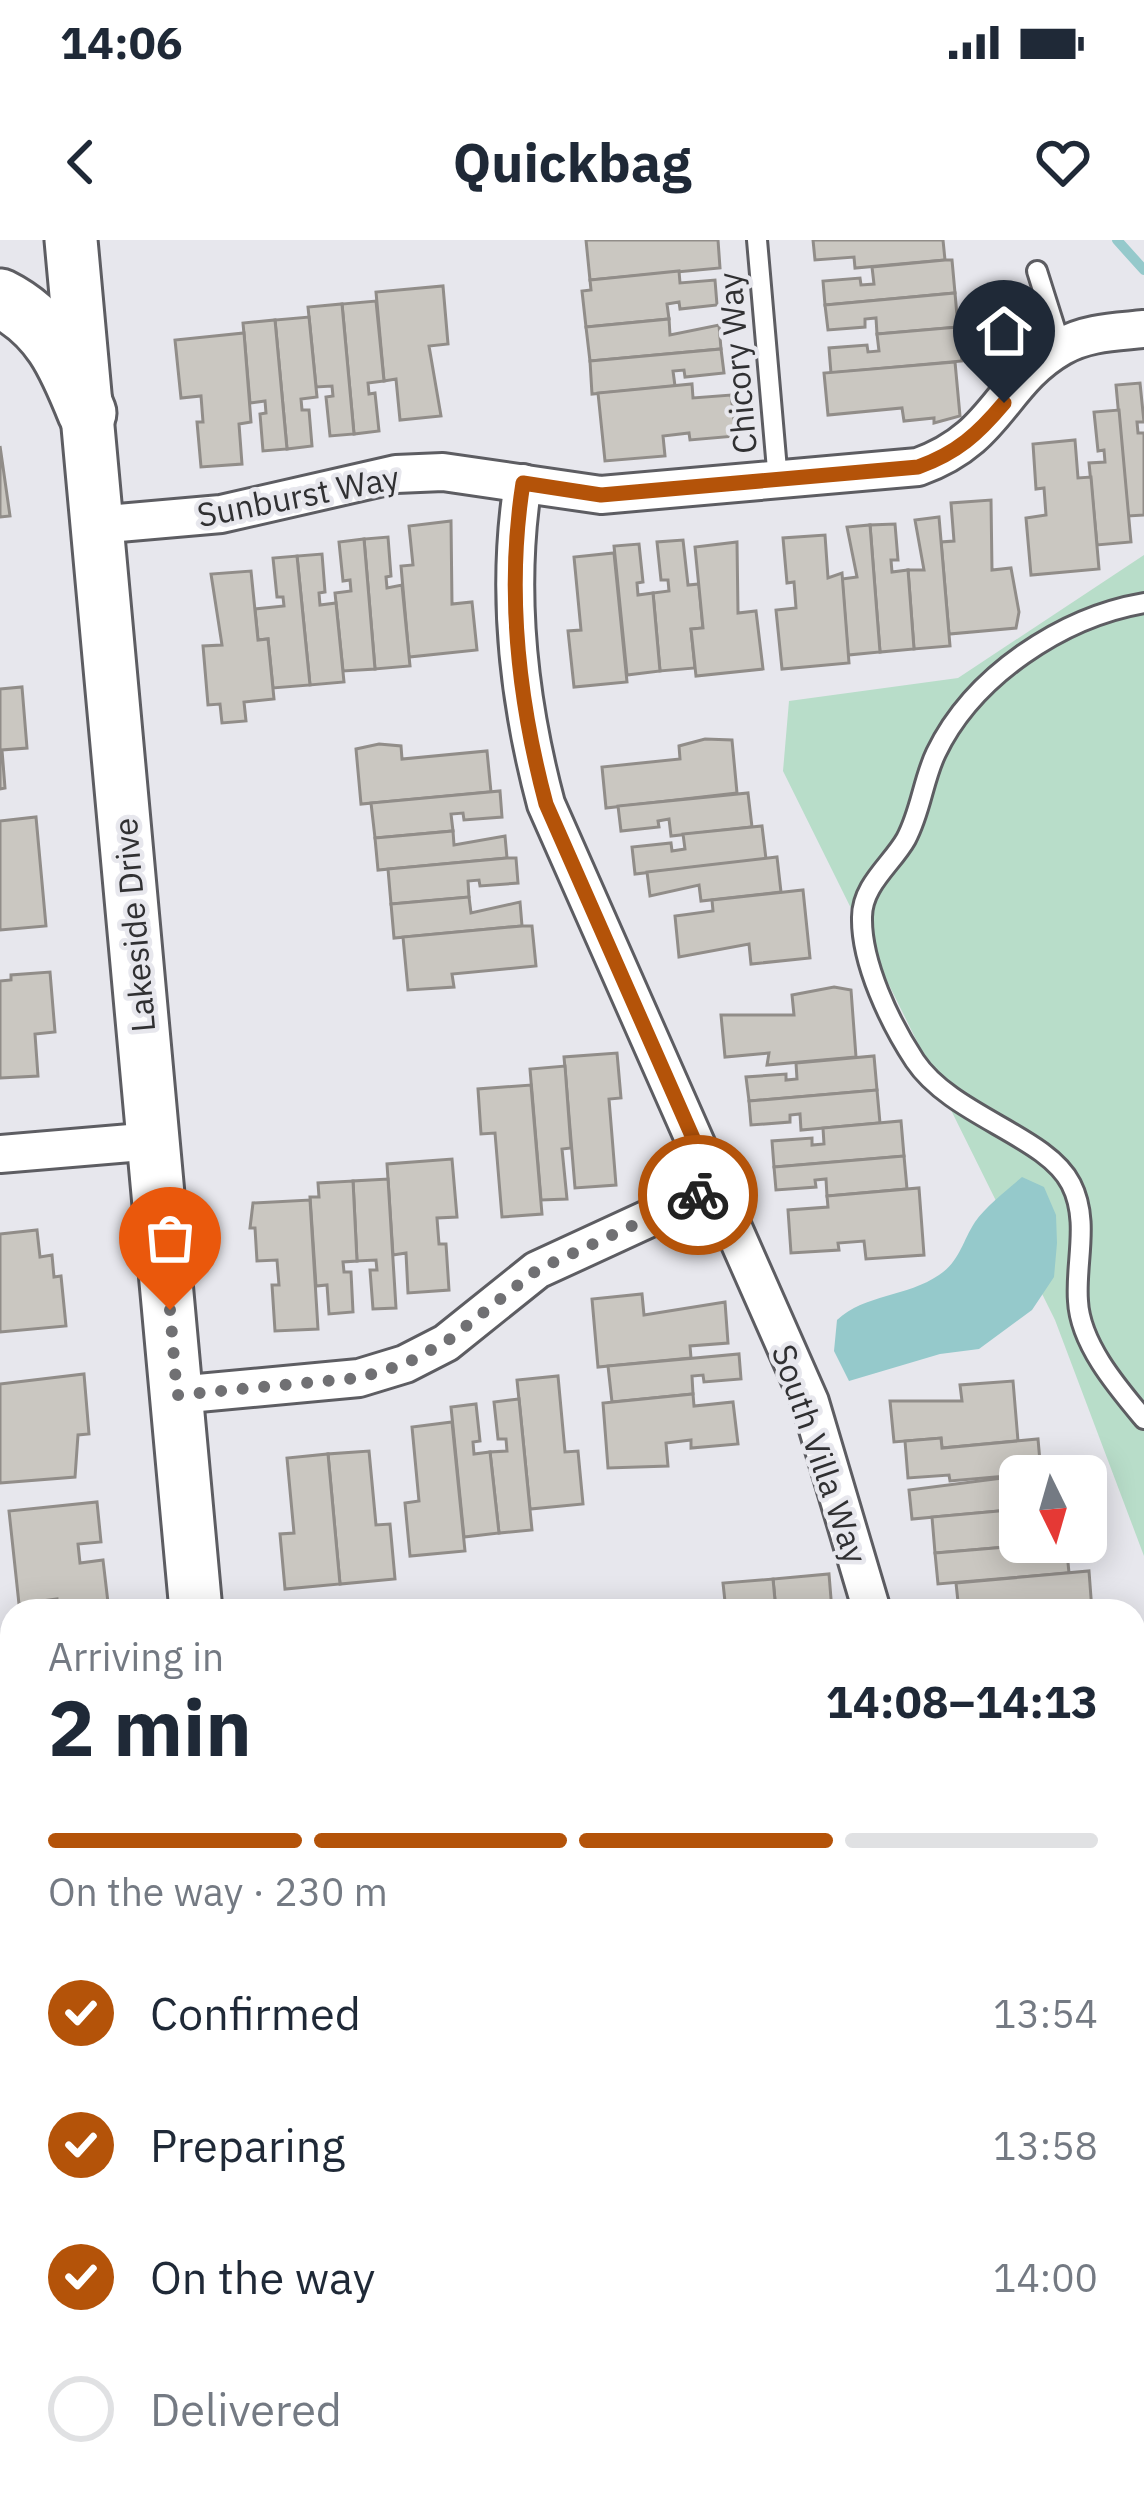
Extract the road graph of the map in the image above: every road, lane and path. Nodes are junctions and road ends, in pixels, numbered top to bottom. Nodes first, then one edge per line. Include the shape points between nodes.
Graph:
1 (71, 240) edge
2 (757, 240) edge
3 (1037, 271) dead end
4 (0, 298) edge
5 (1144, 329) edge
6 (1047, 358) junction
7 (87, 413) junction
8 (778, 481) junction
9 (523, 483) junction
10 (96, 525) junction
11 (1144, 603) edge
12 (154, 1141) junction
13 (0, 1154) edge
14 (715, 1188) junction
15 (177, 1395) junction
16 (1144, 1419) edge
17 (195, 1599) edge
18 (868, 1599) edge

1 - 7 main road, Lakeside Drive
2 - 8 lane, Chicory Way
3 - 6 lane
4 - 7 main road via 49,333
5 - 6 street via 1095,334
6 - 8 street, Sunburst Way via 976,437 948,456 918,467
7 - 10 main road, Lakeside Drive
8 - 9 street, Sunburst Way via 601,495
9 - 10 street, Sunburst Way via 396,474 221,514
9 - 14 street, South Villa Way via 512,555 523,698 540,783
10 - 12 main road, Lakeside Drive
11 - 16 lane via 1060,629 969,706 934,755 919,815 861,911 873,970 929,1081 1046,1157 1070,1182 1080,1212 1079,1317
12 - 13 street
12 - 15 main road, Lakeside Drive
14 - 15 street via 537,1270 405,1364 359,1378
14 - 18 street, South Villa Way via 810,1402
15 - 17 main road, Lakeside Drive

